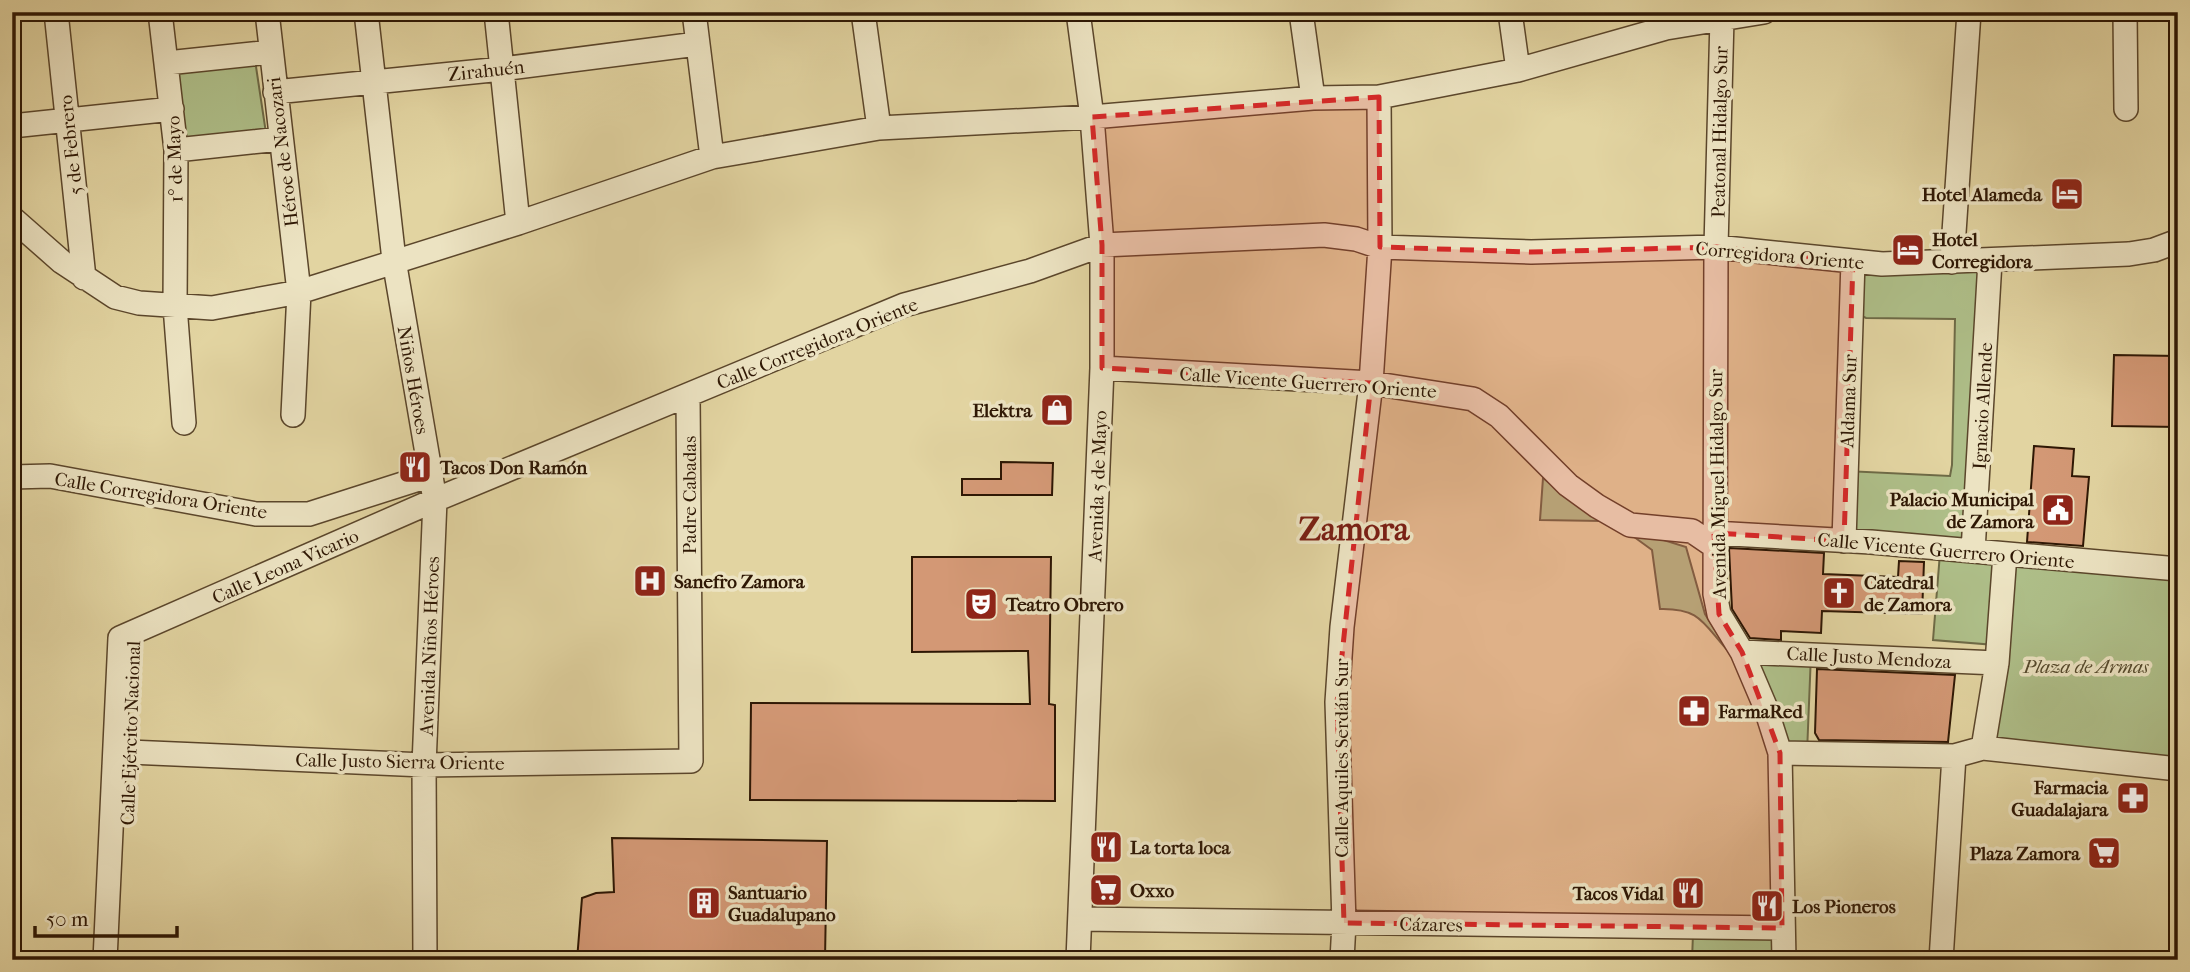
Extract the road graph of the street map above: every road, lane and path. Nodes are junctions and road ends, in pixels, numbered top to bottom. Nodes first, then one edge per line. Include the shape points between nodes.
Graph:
1 (56, 12) edge
2 (160, 12) edge
3 (267, 12) edge
4 (366, 12) edge
5 (496, 12) edge
6 (694, 12) edge
7 (863, 12) edge
8 (1078, 12) edge
9 (1301, 12) edge
10 (1510, 12) edge
11 (1764, 12) edge
12 (1969, 12) edge
13 (2125, 12) edge
14 (1722, 18) junction
15 (697, 44) junction
16 (271, 52) junction
17 (167, 63) junction
18 (502, 69) junction
19 (1518, 70) junction
20 (372, 81) junction
21 (275, 92) junction
22 (1379, 97) junction
23 (1312, 98) junction
24 (172, 109) junction
25 (2126, 109) dead end
26 (1092, 117) junction
27 (67, 120) junction
28 (12, 127) edge
29 (878, 128) junction
30 (280, 139) junction
31 (176, 150) junction
32 (712, 157) junction
33 (12, 218) edge
34 (518, 223) junction
35 (2178, 241) edge
36 (1102, 245) junction
37 (1380, 247) junction
38 (1716, 247) junction
39 (394, 260) junction
40 (1853, 261) junction
41 (1990, 261) junction
42 (1952, 262) junction
43 (84, 278) junction
44 (299, 292) junction
45 (175, 306) junction
46 (1102, 368) junction
47 (1371, 383) junction
48 (688, 396) junction
49 (293, 415) dead end
50 (184, 423) dead end
51 (430, 475) junction
52 (12, 477) edge
53 (435, 500) junction
54 (1714, 540) junction
55 (1844, 541) junction
56 (1973, 551) junction
57 (2005, 554) junction
58 (2178, 569) edge
59 (135, 632) joint
60 (1742, 652) junction
61 (1997, 663) junction
62 (1983, 748) junction
63 (1780, 753) junction
64 (1954, 756) junction
65 (122, 759) junction
66 (691, 761) joint
67 (424, 765) junction
68 (2178, 769) edge
69 (1080, 919) junction
70 (1344, 923) junction
71 (1782, 928) junction
72 (105, 960) edge
73 (121, 960) edge
74 (425, 960) edge
75 (1078, 960) edge
76 (1342, 960) edge
77 (1784, 960) edge
78 (1941, 960) edge

1 - 27 street, 5 de Febrero
2 - 17 street, 1° de Mayo
3 - 16 street, Héroe de Nacozari
4 - 20 street, Niños Héroes
5 - 18 street
6 - 15 street
7 - 29 street
8 - 26 street, Avenida 5 de Mayo
9 - 23 street
10 - 19 street
11 - 14 street
12 - 42 street
13 - 25 street
14 - 19 street via 1628,38
14 - 38 street, Peatonal Hidalgo Sur
15 - 18 street, Zirahuén
15 - 32 street
16 - 17 street
16 - 21 street, Héroe de Nacozari
17 - 24 street, 1° de Mayo
18 - 20 street, Zirahuén
18 - 34 street
19 - 22 street
20 - 21 street, Zirahuén
20 - 39 street, Niños Héroes
21 - 30 street, Héroe de Nacozari
22 - 23 street
22 - 37 street, Calle Aquiles Serdán Sur
23 - 26 street
24 - 27 street
24 - 31 street, 1° de Mayo
26 - 29 street
26 - 36 street, Avenida 5 de Mayo
27 - 28 street
27 - 43 street, 5 de Febrero
29 - 32 street
30 - 31 street
30 - 44 street, Héroe de Nacozari
31 - 45 street, 1° de Mayo
32 - 34 street
33 - 43 street
34 - 39 street
35 - 41 street, Corregidora Oriente via 2129,254
36 - 37 street, Calle Corregidora Oriente via 1324,235
36 - 46 street, Avenida 5 de Mayo
36 - 48 street, Calle Corregidora Oriente via 1030,271 904,305
37 - 38 street, Corregidora Oriente via 1531,252
37 - 47 street, Calle Aquiles Serdán Sur
38 - 40 street, Corregidora Oriente
38 - 54 street, Avenida Miguel Hidalgo Sur
39 - 44 street
39 - 51 street, Niños Héroes
40 - 42 street, Corregidora Oriente
40 - 55 street, Aldama Sur
41 - 42 street, Corregidora Oriente
41 - 56 street, Ignacio Allende
43 - 45 street via 115,297
44 - 45 street via 212,308
44 - 49 street, Héroe de Nacozari
45 - 50 street, 1° de Mayo
46 - 47 street, Calle Vicente Guerrero Oriente
46 - 69 street, Avenida 5 de Mayo
47 - 54 street, Calle Vicente Guerrero Oriente via 1473,398 1499,416 1568,485 1597,506 1630,525 1692,531
47 - 70 street, Calle Aquiles Serdán Sur via 1337,702
48 - 53 street, Calle Corregidora Oriente
48 - 66 street, Padre Cabadas
51 - 52 street, Calle Corregidora Oriente via 309,514 257,514 50,476
51 - 53 street, Niños Héroes
53 - 59 street, Calle Leona Vicario
53 - 67 street, Avenida Niños Héroes
54 - 55 street, Calle Vicente Guerrero Oriente
54 - 60 street, Avenida Miguel Hidalgo Sur via 1719,614
55 - 56 street, Calle Vicente Guerrero Oriente
56 - 57 street, Calle Vicente Guerrero Oriente
57 - 58 street, Calle Vicente Guerrero Oriente
57 - 61 street
59 - 65 street, Calle Ejército Nacional via 120,638
60 - 61 street, Calle Justo Mendoza
60 - 63 street, Avenida Miguel Hidalgo Sur
61 - 62 street
62 - 64 street
62 - 68 street
63 - 64 street
63 - 71 street, Avenida Miguel Hidalgo Sur
64 - 78 street
65 - 67 street, Calle Justo Sierra Oriente
65 - 72 street, Calle Ejército Nacional
65 - 73 street, Calle Ejército Nacional
66 - 67 street, Calle Justo Sierra Oriente
67 - 74 street, Avenida Niños Héroes
69 - 70 street, Cázares
69 - 75 street, Avenida 5 de Mayo
70 - 71 street, Cázares
70 - 76 street, Calle Aquiles Serdán Sur
71 - 77 street, Avenida Miguel Hidalgo Sur

